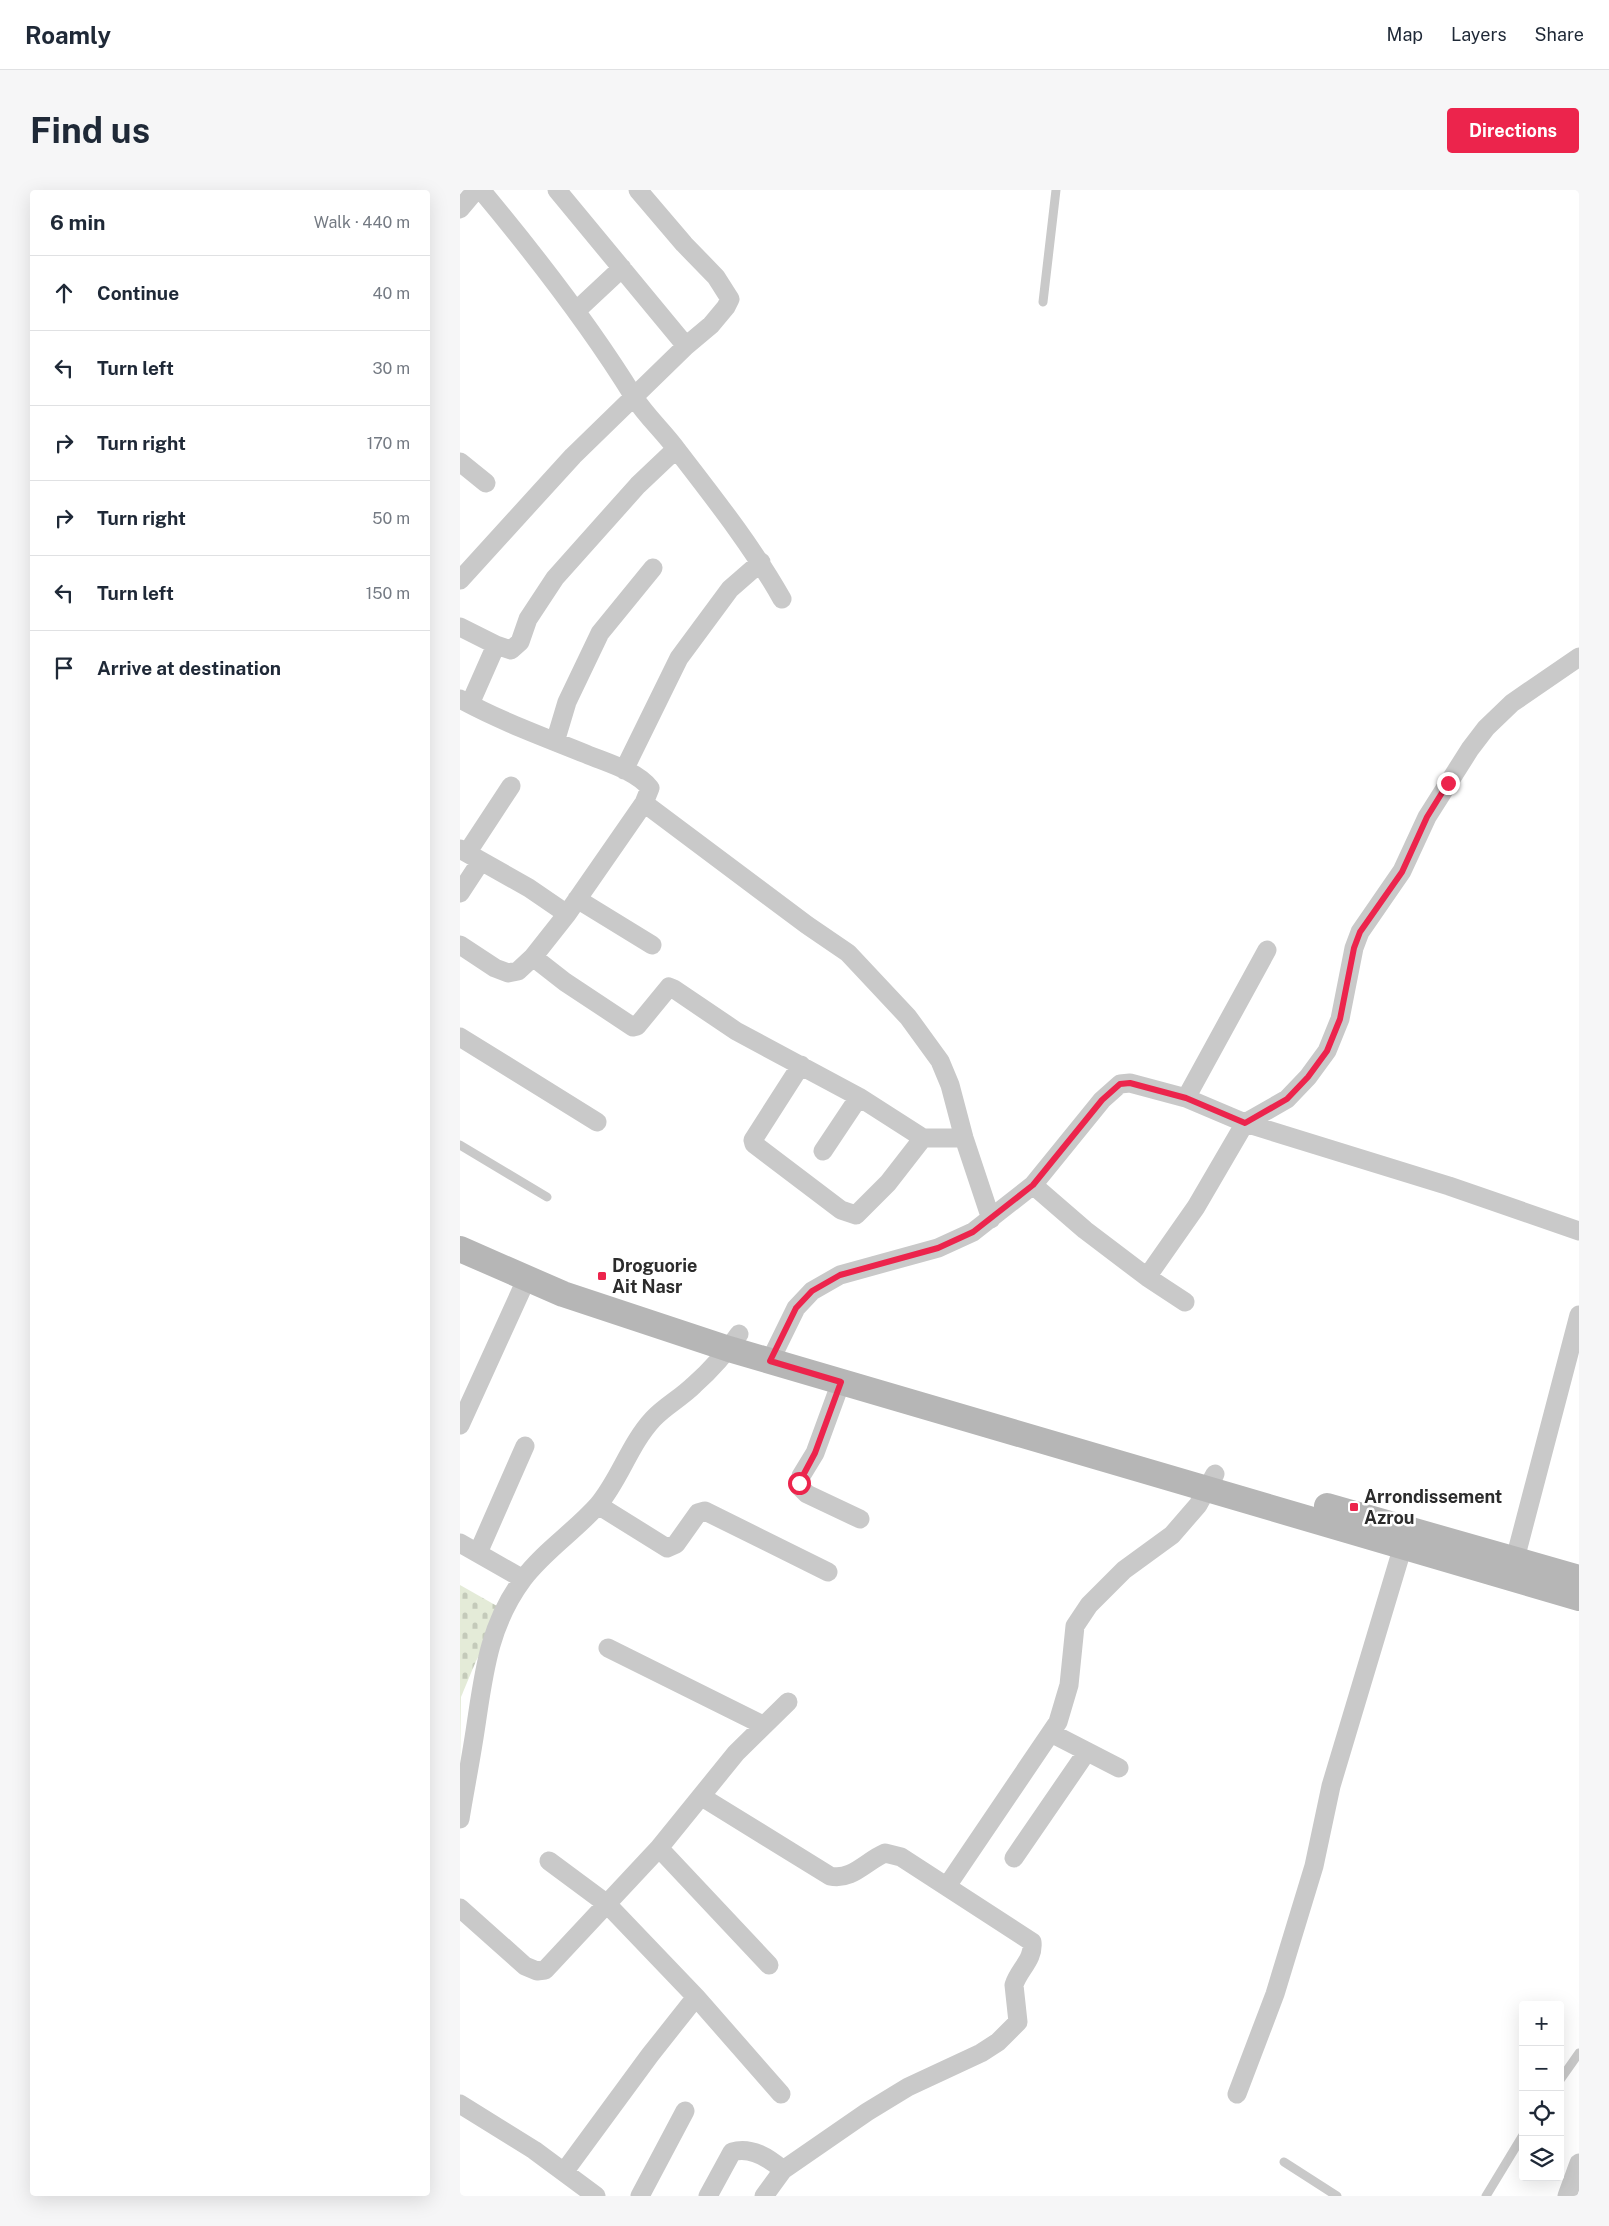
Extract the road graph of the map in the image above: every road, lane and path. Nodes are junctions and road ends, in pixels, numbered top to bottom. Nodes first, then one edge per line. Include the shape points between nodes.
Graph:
1 (476, 190) edge
2 (481, 190) edge
3 (557, 190) edge
4 (638, 190) edge
5 (1056, 190) edge
6 (460, 209) edge
7 (622, 268) junction
8 (1042, 302) dead end
9 (576, 311) junction
10 (686, 346) junction
11 (635, 397) junction
12 (676, 449) junction
13 (460, 462) edge
14 (486, 483) dead end
15 (761, 562) junction
16 (653, 568) dead end
17 (460, 580) edge
18 (782, 599) dead end
19 (460, 627) edge
20 (496, 645) junction
21 (1579, 657) edge
22 (465, 702) edge
23 (555, 742) junction
24 (624, 770) junction
25 (511, 786) dead end
26 (644, 803) junction
27 (469, 854) edge
28 (460, 893) edge
29 (572, 906) junction
30 (460, 945) edge
31 (652, 945) dead end
32 (1267, 950) dead end
33 (533, 957) junction
34 (460, 1037) edge
35 (801, 1065) junction
36 (859, 1097) junction
37 (1186, 1098) junction
38 (598, 1122) dead end
39 (1245, 1123) junction
40 (923, 1138) junction
41 (964, 1138) junction
42 (460, 1145) edge
43 (823, 1151) dead end
44 (1033, 1185) junction
45 (547, 1197) dead end
46 (991, 1219) junction
47 (1579, 1231) edge
48 (460, 1234) edge
49 (460, 1249) edge
50 (1147, 1277) junction
51 (526, 1280) junction
52 (1185, 1302) dead end
53 (1579, 1315) edge
54 (734, 1341) junction
55 (774, 1353) junction
56 (841, 1382) junction
57 (460, 1425) edge
58 (525, 1446) dead end
59 (1211, 1481) junction
60 (598, 1505) junction
61 (860, 1519) dead end
62 (1406, 1538) junction
63 (460, 1543) edge
64 (478, 1553) junction
65 (1515, 1559) junction
66 (828, 1572) dead end
67 (1579, 1578) edge
68 (523, 1579) junction
69 (1579, 1598) edge
70 (608, 1648) dead end
71 (788, 1702) dead end
72 (763, 1725) junction
73 (1051, 1732) junction
74 (1086, 1753) junction
75 (1119, 1768) dead end
76 (702, 1797) junction
77 (460, 1819) edge
78 (659, 1848) junction
79 (1014, 1858) dead end
80 (549, 1861) dead end
81 (947, 1886) junction
82 (607, 1904) junction
83 (460, 1908) edge
84 (769, 1965) dead end
85 (696, 1998) junction
86 (1579, 2052) edge
87 (1564, 2074) edge
88 (781, 2094) dead end
89 (1238, 2094) dead end
90 (460, 2104) edge
91 (684, 2111) dead end
92 (1519, 2142) edge
93 (1284, 2162) dead end
94 (1579, 2163) edge
95 (783, 2170) junction
96 (564, 2172) junction
97 (596, 2196) edge
98 (640, 2196) edge
99 (708, 2196) edge
100 (764, 2196) edge
101 (1337, 2196) edge
102 (1486, 2196) edge
103 (1567, 2196) edge

1 - 6 street
2 - 9 street
3 - 7 street
4 - 10 street via 716,277 730,299 710,325
5 - 8 lane
7 - 9 street
7 - 10 street
9 - 11 street
10 - 11 street
11 - 12 street
11 - 17 street via 574,456
12 - 15 street
12 - 20 street via 638,485 555,578 528,619 516,646 511,650
13 - 14 street
15 - 18 street
15 - 24 street via 730,590 679,658
16 - 23 street via 600,633 567,702
19 - 20 street
20 - 22 street
21 - 39 street via 1512,703 1470,749 1427,817 1402,872 1360,932 1340,1019 1327,1051 1287,1099
22 - 23 street
23 - 24 street
24 - 26 street via 650,788
25 - 27 street
26 - 29 street
26 - 41 street via 848,953 908,1017 940,1061
27 - 28 street
27 - 29 street via 529,888
29 - 31 street
29 - 33 street
30 - 33 street via 508,973 518,971
32 - 37 street
33 - 35 street via 633,1027 669,987 736,1031
34 - 38 street
35 - 36 street
35 - 40 street via 753,1140 754,1144 841,1210 856,1215 878,1195
36 - 40 street
36 - 43 street
37 - 39 street
37 - 44 street via 1130,1083 1120,1084 1102,1100
39 - 47 street via 1448,1186
39 - 50 street via 1196,1207
40 - 41 street
41 - 46 street
42 - 45 lane
44 - 46 street
44 - 50 street
46 - 55 street via 973,1232 938,1248 840,1275 812,1291 796,1308
48 - 54 main road via 565,1281
49 - 51 main road
50 - 52 street
51 - 54 main road via 602,1308
51 - 57 street
53 - 65 street
54 - 55 main road
54 - 60 street via 694,1386 650,1422 631,1447
55 - 56 main road
55 - 59 main road
56 - 59 main road
56 - 61 street via 799,1486 807,1494
58 - 64 street
59 - 62 main road
59 - 73 street via 1198,1505 1172,1535 1143,1554 1106,1586 1075,1626 1068,1685 1058,1722
60 - 66 street via 667,1548 676,1544 698,1513 705,1512
60 - 68 street
62 - 65 main road
62 - 69 main road
62 - 89 street via 1331,1786 1311,1875 1275,1994
63 - 64 street
64 - 68 street
65 - 67 main road
68 - 77 street via 496,1628 484,1668
70 - 72 street
71 - 72 street
72 - 76 street via 736,1752
73 - 74 street
73 - 81 street
74 - 75 street
74 - 79 street
76 - 78 street
76 - 81 street via 830,1876 847,1876 875,1857 891,1853
78 - 82 street
78 - 84 street
80 - 82 street
81 - 95 street via 1032,1942 1033,1950 1028,1962 1014,1985 1018,2022 981,2053 908,2087
82 - 83 street via 550,1966 537,1971 525,1966
82 - 85 street
85 - 88 street
85 - 96 street
86 - 87 lane
90 - 96 street
91 - 98 street
92 - 102 lane
93 - 101 lane
94 - 103 street
95 - 99 street via 757,2153 737,2150 732,2152
95 - 100 street
96 - 97 street

